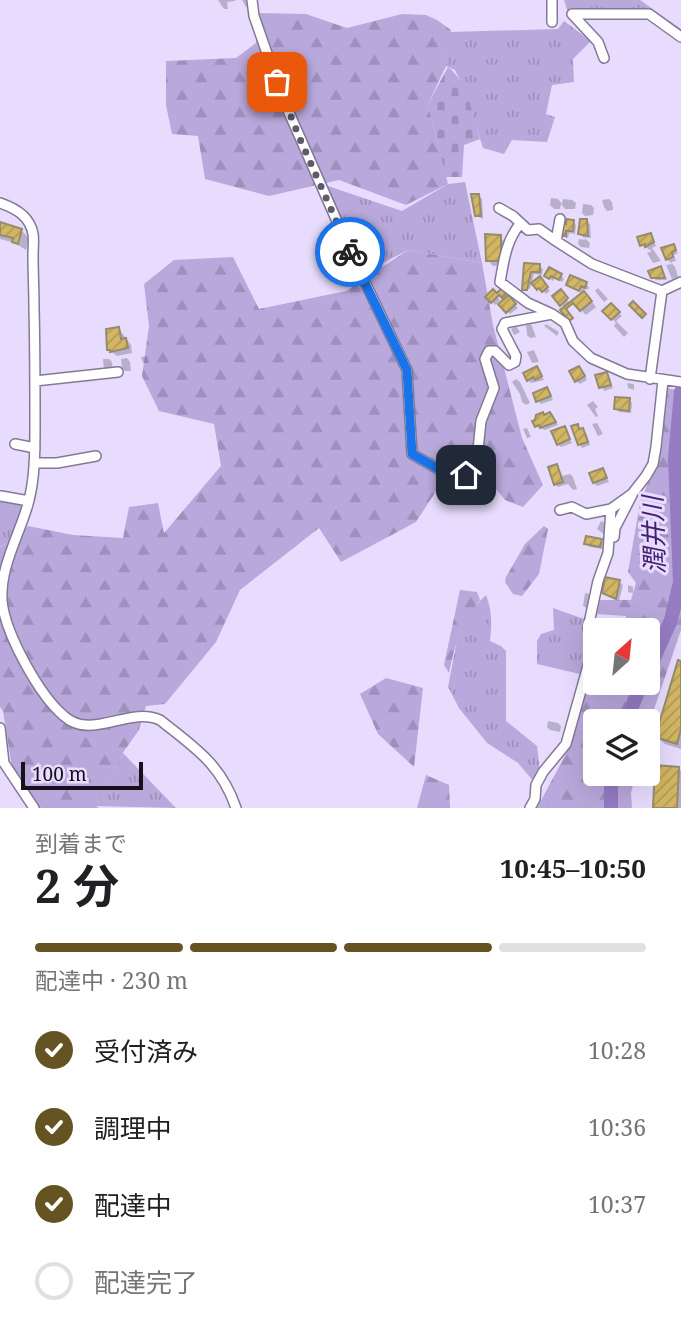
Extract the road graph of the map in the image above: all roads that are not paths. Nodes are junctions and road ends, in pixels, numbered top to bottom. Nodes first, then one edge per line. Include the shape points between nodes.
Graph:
1 (252, 0) edge
2 (552, 0) edge
3 (552, 22) dead end
4 (681, 37) edge
5 (604, 58) dead end
6 (0, 203) edge
7 (499, 208) dead end
8 (560, 219) dead end
9 (520, 224) junction
10 (556, 241) junction
11 (681, 282) edge
12 (662, 291) junction
13 (552, 314) junction
14 (118, 372) dead end
15 (650, 379) junction
16 (663, 380) junction
17 (35, 381) junction
18 (681, 382) edge
19 (15, 444) dead end
20 (35, 448) junction
21 (96, 456) dead end
22 (34, 463) junction
23 (632, 494) junction
24 (1, 496) edge
25 (29, 501) junction
26 (611, 509) junction
27 (560, 510) dead end
28 (3, 564) edge
29 (611, 565) dead end
30 (0, 728) edge
31 (8, 771) junction
32 (0, 780) edge
33 (34, 808) edge
34 (236, 808) edge
35 (530, 808) edge

1 - 13 street via 283,99 407,370 412,454 454,478 466,475 477,459 481,421 494,388 485,359 489,351 511,365 516,356 502,330 505,323
2 - 3 street
4 - 5 street via 649,15 572,14 598,43
6 - 17 street via 21,212 33,233
7 - 9 street
8 - 10 street
9 - 10 street via 528,230 539,229
9 - 13 street via 506,250 500,282
10 - 12 street via 592,264
11 - 12 street
12 - 15 street
13 - 15 street via 565,323 573,341 591,358
14 - 17 street
15 - 16 street
16 - 18 street
16 - 23 street via 653,464
17 - 20 street
19 - 20 street
20 - 22 street
21 - 22 street
22 - 25 street
23 - 26 street
23 - 29 street via 615,528
24 - 25 street
25 - 28 street
26 - 27 street via 586,514 572,507
26 - 35 street via 608,552 588,628 590,655 566,744 543,772
28 - 34 street via 2,597 11,637 63,716 76,725 90,726 139,715 160,720 214,765
30 - 31 street
31 - 32 street
31 - 33 street

